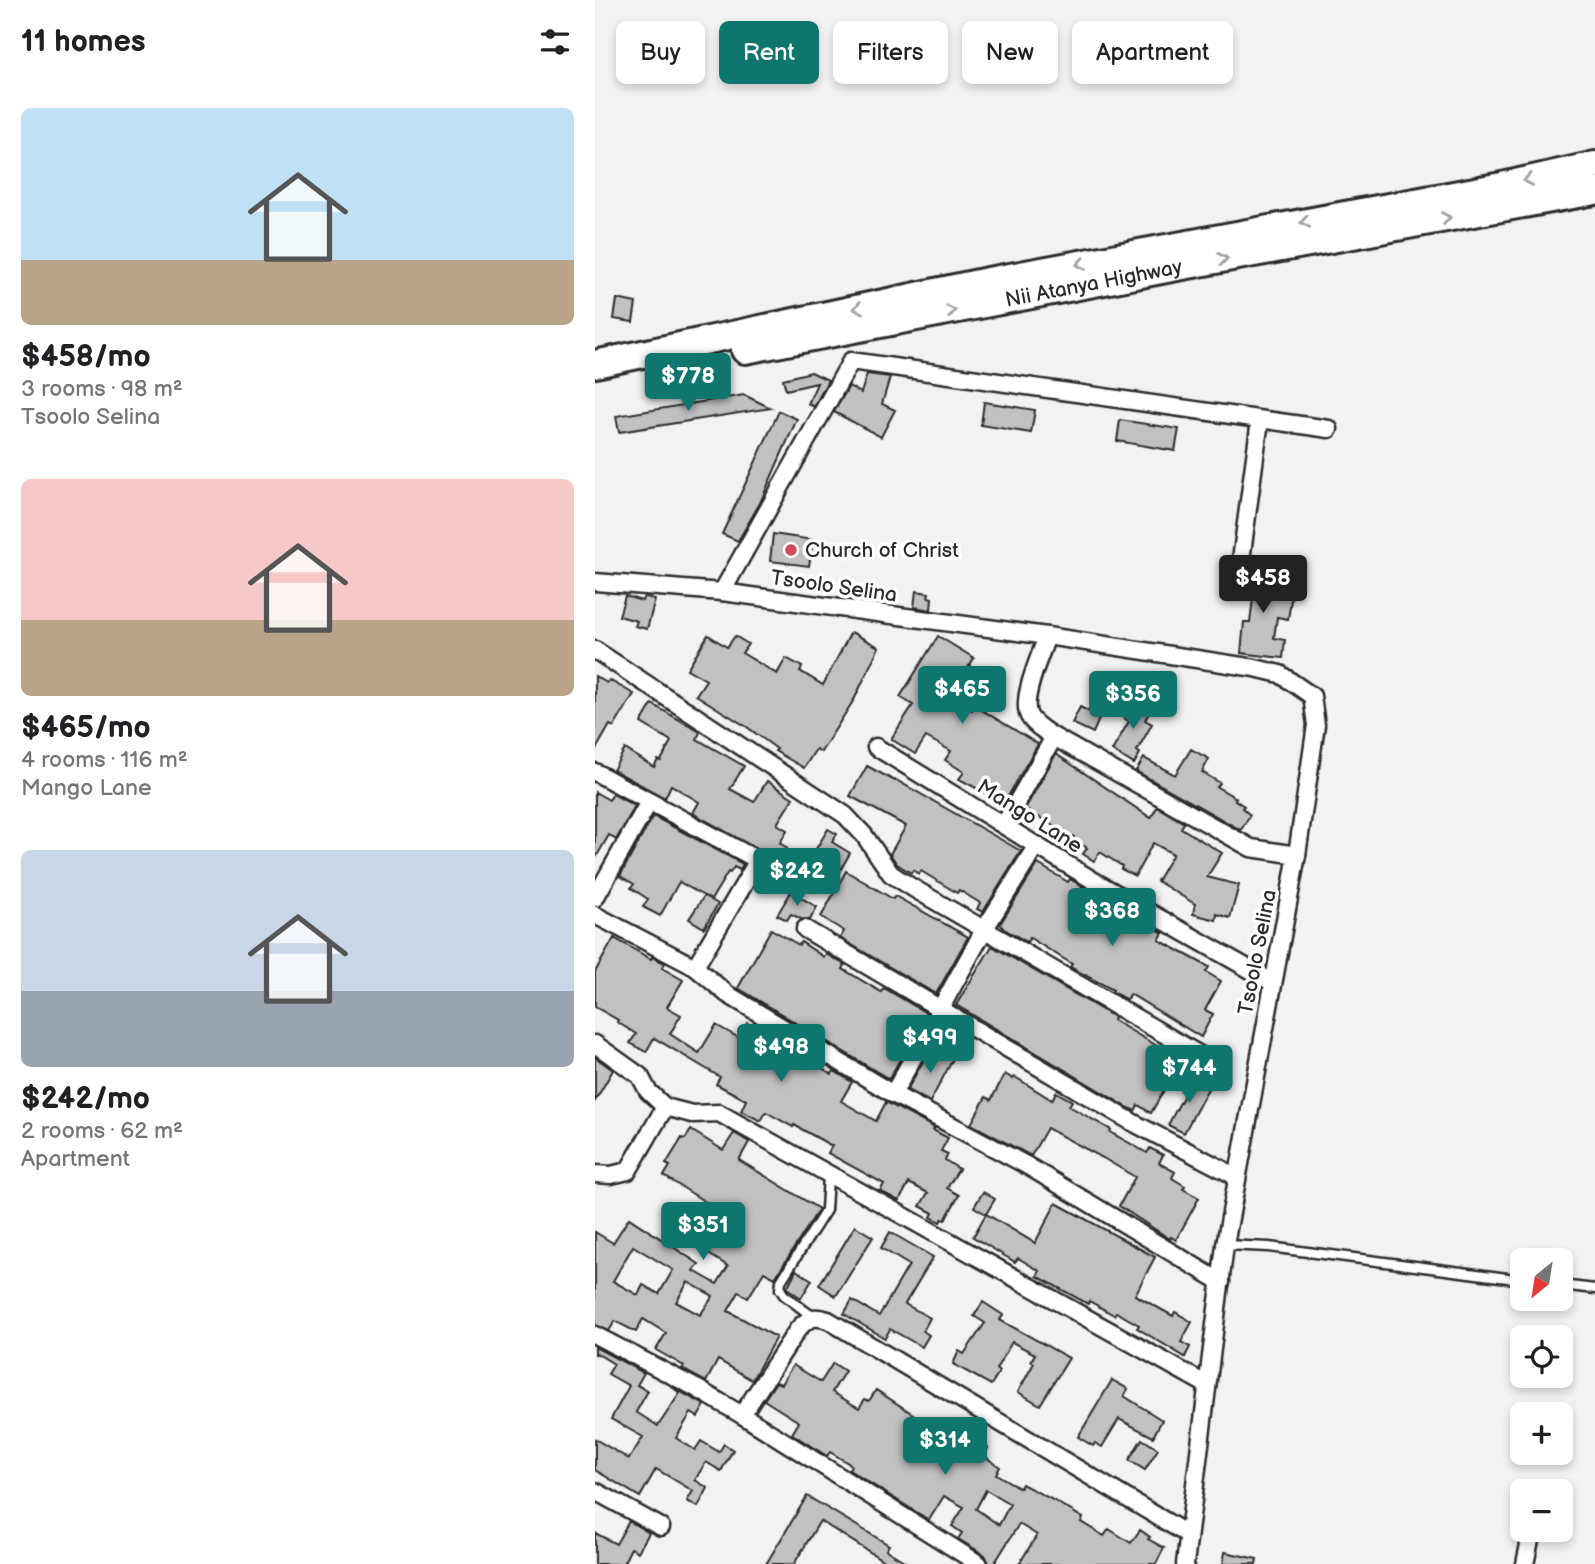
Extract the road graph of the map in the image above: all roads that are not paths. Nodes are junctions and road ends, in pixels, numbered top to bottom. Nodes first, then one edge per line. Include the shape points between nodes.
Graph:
1 (1595, 165) edge
2 (1595, 191) edge
3 (595, 364) edge
4 (595, 378) edge
5 (1260, 420) junction
6 (1329, 429) dead end
7 (1241, 561) dead end
8 (595, 582) edge
9 (722, 592) junction
10 (1047, 636) junction
11 (595, 650) edge
12 (1054, 737) junction
13 (876, 747) dead end
14 (595, 772) edge
15 (649, 802) junction
16 (1004, 825) junction
17 (1037, 845) junction
18 (1297, 855) junction
19 (595, 898) edge
20 (595, 915) edge
21 (804, 929) dead end
22 (984, 930) junction
23 (695, 967) junction
24 (1272, 982) junction
25 (940, 1007) junction
26 (595, 1044) edge
27 (1217, 1065) dead end
28 (893, 1094) junction
29 (665, 1107) junction
30 (595, 1174) edge
31 (828, 1175) junction
32 (1237, 1177) junction
33 (1225, 1245) junction
34 (1510, 1278) edge
35 (1220, 1282) junction
36 (1573, 1286) edge
37 (1595, 1289) edge
38 (813, 1317) junction
39 (595, 1335) edge
40 (1207, 1385) junction
41 (742, 1415) junction
42 (595, 1491) edge
43 (661, 1527) dead end
44 (1187, 1534) junction
45 (1530, 1542) edge
46 (979, 1564) edge
47 (1185, 1564) edge
48 (1525, 1564) edge

1 -> 3 main road via 988,281
4 -> 2 main road, Nii Atanya Highway
5 - 6 street
5 - 7 street
5 - 9 street via 851,362
8 - 9 street, Tsoolo Selina
9 - 10 street, Tsoolo Selina
10 - 12 street via 1026,707 1033,722
10 - 18 street, Tsoolo Selina via 1255,668 1280,674 1312,696 1316,726
11 - 22 street via 845,815 891,874
12 - 16 street
12 - 18 street via 1251,848
13 - 16 street, Mango Lane
14 - 15 street
15 - 19 street
15 - 23 street via 755,861
16 - 17 street, Mango Lane
17 - 22 street
17 - 24 street, Mango Lane
18 - 24 street, Tsoolo Selina
20 - 23 street
21 - 25 street
22 - 25 street
22 - 27 street
23 - 28 street via 726,994
24 - 32 street, Tsoolo Selina
25 - 28 street
25 - 32 street via 1132,1122
26 - 29 street via 640,1076
28 - 35 street
29 - 30 street via 628,1171
29 - 31 street via 692,1114 719,1113
31 - 38 lane via 826,1210 780,1289
31 - 40 street
32 - 33 street, Tsoolo Selina
33 - 34 lane
33 - 35 street, Tsoolo Selina
35 - 40 street, Tsoolo Selina
36 - 37 lane
38 - 41 street via 798,1329
38 - 44 street via 828,1320
39 - 41 street
40 - 44 street, Tsoolo Selina
41 - 46 street
42 - 43 street
44 - 47 street, Tsoolo Selina
45 - 48 street

